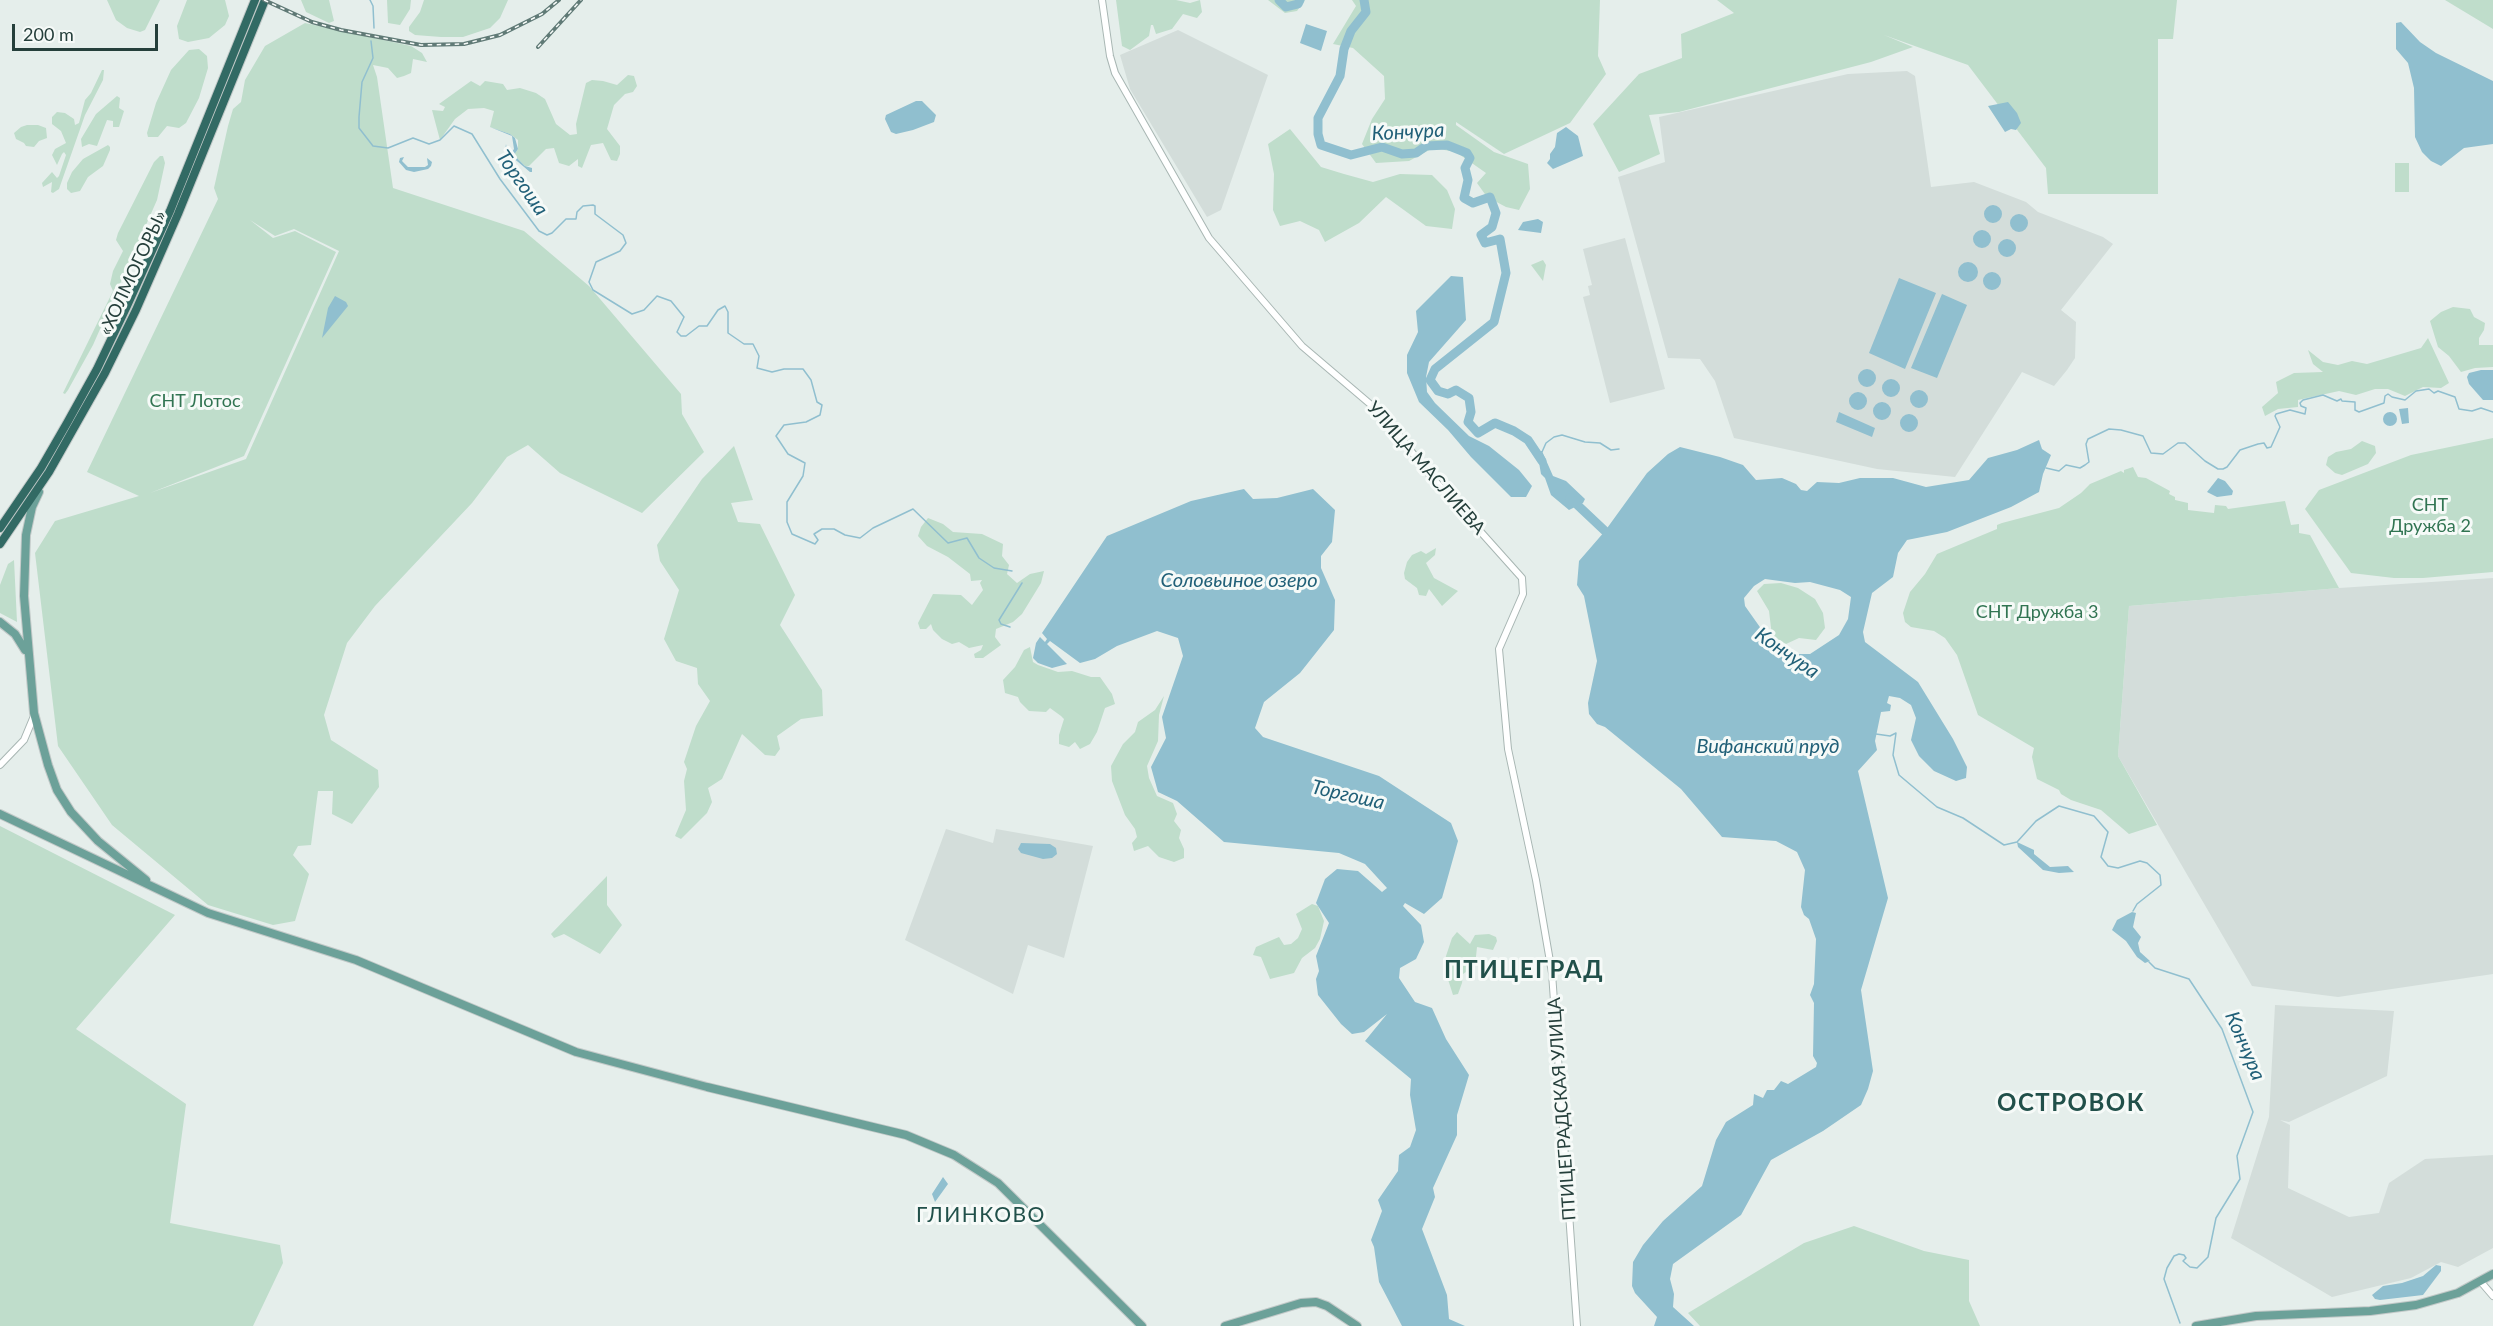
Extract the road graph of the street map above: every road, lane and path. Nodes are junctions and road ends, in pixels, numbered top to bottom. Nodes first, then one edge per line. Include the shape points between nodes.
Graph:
1 (255, 0) edge
2 (266, 0) edge
3 (1102, 0) edge
4 (49, 472) junction
5 (0, 528) edge
6 (0, 544) edge
7 (1521, 578) joint
8 (0, 622) edge
9 (28, 660) junction
10 (34, 712) junction
11 (0, 765) edge
12 (0, 814) edge
13 (156, 889) junction
14 (2493, 1274) edge
15 (2481, 1282) junction
16 (2493, 1296) edge
17 (1142, 1326) edge
18 (1225, 1326) edge
19 (1357, 1326) edge
20 (1577, 1326) edge
21 (2196, 1326) edge

1 - 5 highway, «ХОЛМОГОРЫ» via 170,211 116,330 41,468
2 - 4 highway, «ХОЛМОГОРЫ» via 140,301
3 - 7 street, УЛИЦА МАСЛИЕВА via 1115,73 1204,231 1302,346 1383,415 1429,474
4 - 6 highway, «ХОЛМОГОРЫ»
4 - 9 main road via 32,507 26,535
7 - 20 street, ПТИЦЕГРАДСКАЯ УЛИЦА via 1523,594 1499,649 1508,749 1552,974
8 - 9 main road via 15,634
9 - 10 main road
10 - 11 street via 24,740
10 - 13 main road via 52,778 67,806 98,841
12 - 13 main road
13 - 17 main road via 208,914 356,960 576,1052 906,1135 954,1155 998,1183
14 - 15 main road
15 - 16 street
15 - 21 main road via 2415,1305 2256,1316
18 - 19 main road via 1316,1302

